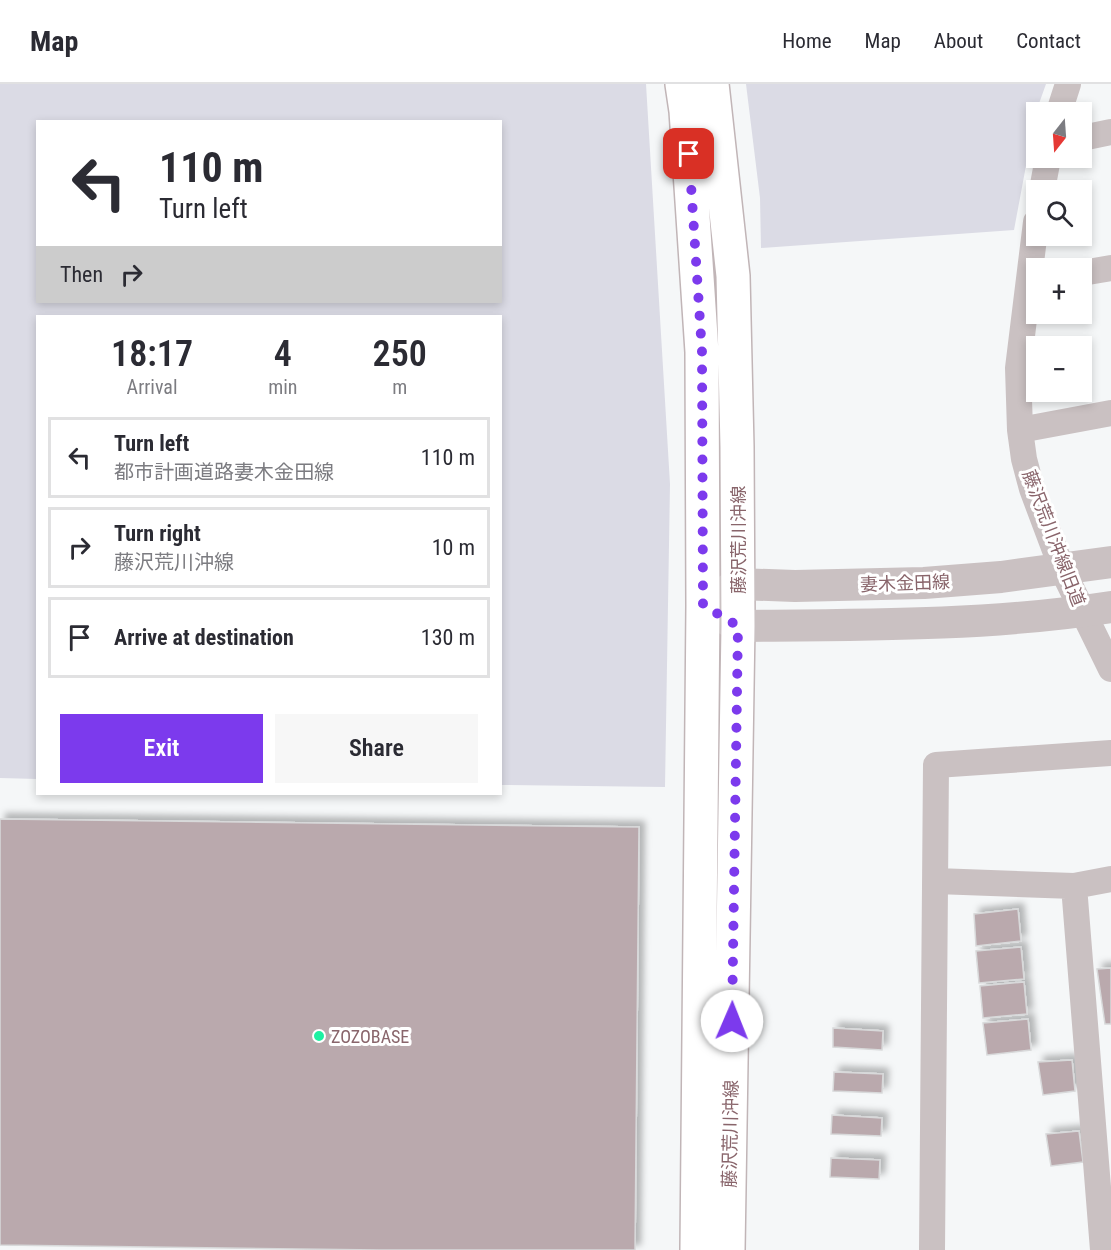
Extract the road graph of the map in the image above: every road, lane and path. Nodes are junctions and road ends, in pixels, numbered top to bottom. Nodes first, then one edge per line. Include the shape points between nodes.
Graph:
1 (682, 84) edge
2 (712, 84) edge
3 (1068, 84) edge
4 (1062, 102) edge
5 (1111, 132) edge
6 (1092, 136) edge
7 (1111, 268) edge
8 (1092, 271) edge
9 (1026, 317) edge
10 (1111, 412) edge
11 (1020, 430) junction
12 (1111, 562) edge
13 (1062, 569) junction
14 (738, 584) junction
15 (703, 605) junction
16 (1096, 610) edge
17 (738, 626) junction
18 (1111, 669) edge
19 (1111, 753) edge
20 (1111, 879) edge
21 (936, 881) junction
22 (1074, 886) junction
23 (697, 1250) edge
24 (728, 1250) edge
25 (932, 1250) edge
26 (1103, 1250) edge

1 - 15 main road, 藤沢荒川沖線 via 702,352
2 - 14 main road, 藤沢荒川沖線 via 733,276
3 - 4 street
5 - 6 street
7 - 8 street
9 - 11 street, 藤沢荒川沖線旧道 via 1018,368
10 - 11 street
11 - 13 street, 藤沢荒川沖線旧道 via 1032,489
12 - 13 street, 妻木金田線
13 - 14 street, 妻木金田線 via 924,584
13 - 16 street, 藤沢荒川沖線旧道
14 - 15 street
14 - 17 main road, 藤沢荒川沖線
15 - 17 street
15 - 23 main road, 藤沢荒川沖線
16 - 17 street via 940,623
16 - 18 street, 藤沢荒川沖線旧道
17 - 24 main road, 藤沢荒川沖線
19 - 21 street via 936,765
20 - 22 street
21 - 22 street
21 - 25 street
22 - 26 street

